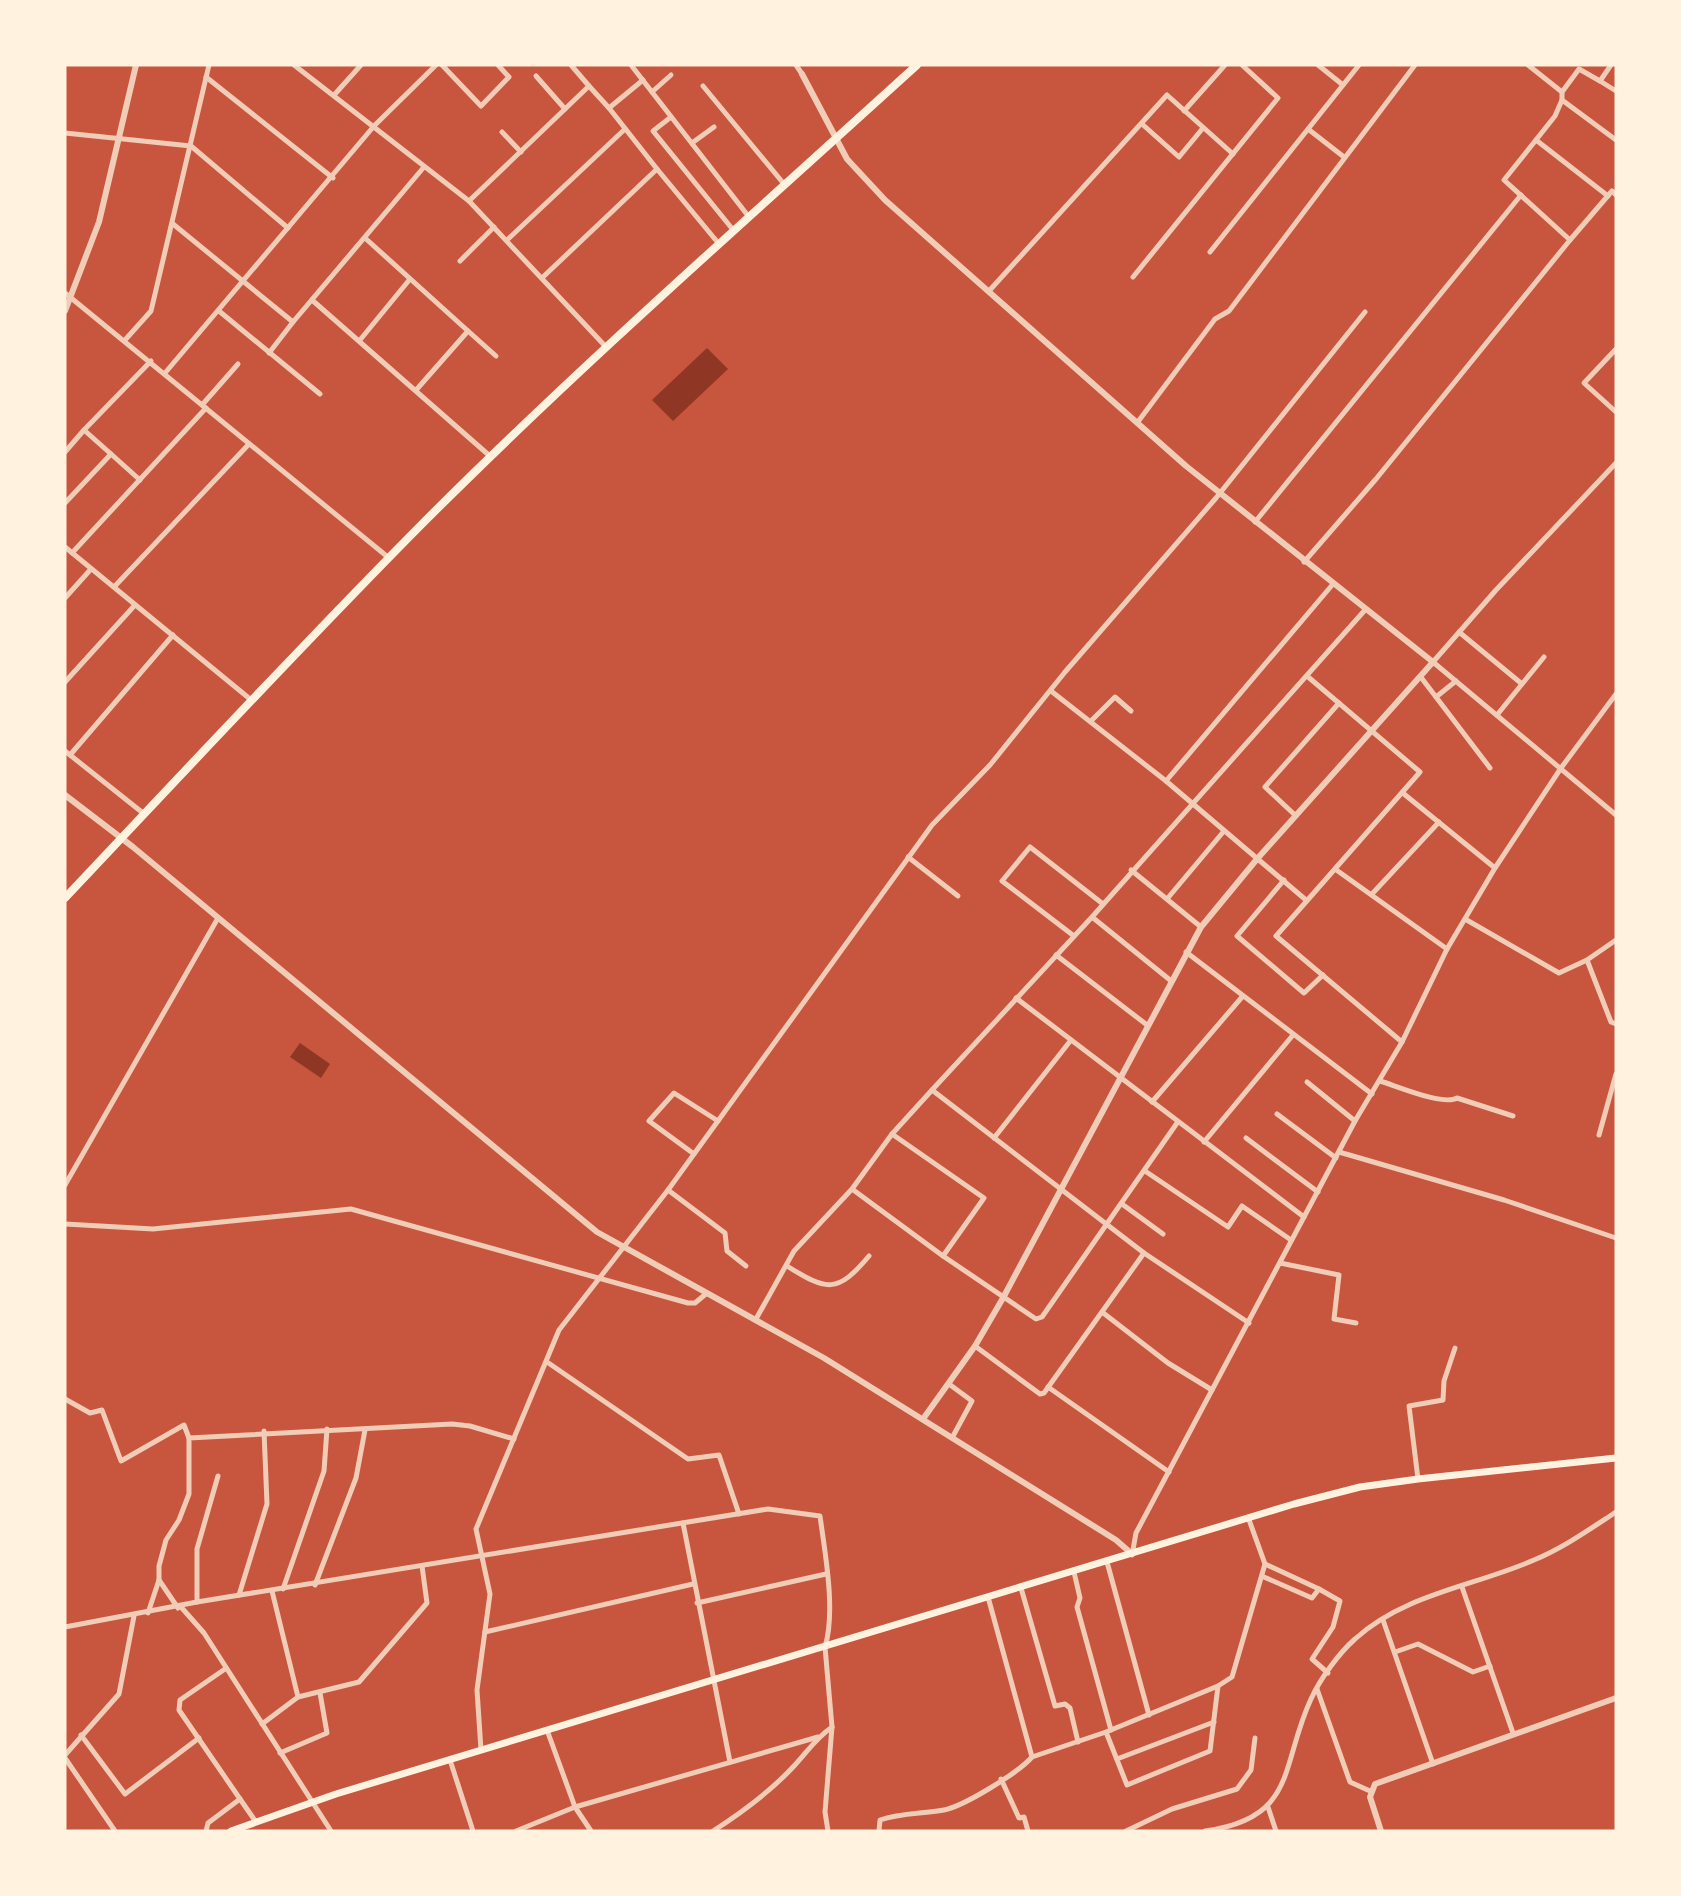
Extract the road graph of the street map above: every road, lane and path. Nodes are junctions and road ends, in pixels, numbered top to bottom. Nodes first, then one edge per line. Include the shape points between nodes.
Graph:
1 (136, 65) edge
2 (209, 65) edge
3 (295, 65) edge
4 (361, 65) edge
5 (436, 65) edge
6 (442, 65) edge
7 (498, 65) edge
8 (572, 65) edge
9 (631, 65) edge
10 (796, 65) edge
11 (917, 65) edge
12 (1225, 65) edge
13 (1242, 65) edge
14 (1256, 65) edge
15 (1318, 65) edge
16 (1359, 65) edge
17 (1415, 65) edge
18 (1528, 65) edge
19 (1573, 65) edge
20 (1611, 65) edge
21 (1579, 69) junction
22 (1250, 71) junction
23 (802, 74) joint
24 (671, 75) dead end
25 (536, 76) dead end
26 (206, 77) junction
27 (643, 80) junction
28 (1600, 81) junction
29 (1343, 85) junction
30 (589, 86) junction
31 (703, 86) dead end
32 (1616, 91) edge
33 (652, 92) junction
34 (1562, 92) junction
35 (335, 94) junction
36 (1562, 100) junction
37 (609, 108) junction
38 (565, 110) junction
39 (1184, 111) junction
40 (671, 117) junction
41 (1142, 124) junction
42 (374, 126) junction
43 (714, 127) dead end
44 (1203, 128) junction
45 (625, 129) junction
46 (1308, 129) junction
47 (65, 131) edge
48 (502, 132) dead end
49 (120, 136) junction
50 (836, 139) junction
51 (1616, 139) edge
52 (1536, 140) junction
53 (692, 143) junction
54 (191, 146) junction
55 (521, 152) junction
56 (1233, 154) junction
57 (1344, 157) junction
58 (424, 167) junction
59 (657, 169) junction
60 (333, 178) junction
61 (784, 184) junction
62 (1521, 195) junction
63 (1616, 195) edge
64 (1608, 196) junction
65 (469, 201) junction
66 (750, 217) junction
67 (173, 223) junction
68 (494, 227) junction
69 (288, 228) junction
70 (734, 231) junction
71 (365, 237) junction
72 (507, 240) junction
73 (1570, 240) junction
74 (719, 244) junction
75 (1210, 252) dead end
76 (460, 261) dead end
77 (543, 276) junction
78 (1133, 277) dead end
79 (410, 279) junction
80 (245, 282) junction
81 (989, 291) junction
82 (67, 295) edge
83 (312, 300) junction
84 (65, 311) edge
85 (219, 311) junction
86 (1365, 312) dead end
87 (293, 323) junction
88 (467, 331) junction
89 (125, 340) junction
90 (360, 340) junction
91 (608, 349) junction
92 (1616, 349) edge
93 (269, 353) junction
94 (496, 356) dead end
95 (151, 361) junction
96 (238, 364) dead end
97 (165, 373) junction
98 (417, 389) junction
99 (320, 394) dead end
100 (204, 407) junction
101 (1616, 412) edge
102 (1136, 423) junction
103 (85, 430) junction
104 (249, 444) junction
105 (65, 452) edge
106 (111, 454) junction
107 (492, 457) junction
108 (1616, 463) edge
109 (140, 480) junction
110 (1218, 492) junction
111 (65, 503) edge
112 (1255, 522) junction
113 (65, 547) edge
114 (72, 553) junction
115 (389, 558) junction
116 (1304, 562) junction
117 (91, 569) junction
118 (1332, 584) junction
119 (114, 587) junction
120 (65, 598) edge
121 (135, 605) junction
122 (1365, 610) junction
123 (1459, 632) junction
124 (173, 635) junction
125 (1544, 657) dead end
126 (1433, 662) junction
127 (1307, 676) junction
128 (1420, 677) junction
129 (1456, 681) junction
130 (65, 682) edge
131 (1522, 684) junction
132 (1051, 691) junction
133 (1616, 694) edge
134 (1436, 697) junction
135 (250, 699) junction
136 (1339, 702) junction
137 (1131, 711) dead end
138 (1497, 715) junction
139 (1092, 720) junction
140 (1372, 730) junction
141 (67, 753) edge
142 (1490, 768) dead end
143 (1561, 768) junction
144 (1166, 781) junction
145 (1404, 794) junction
146 (65, 795) edge
147 (1192, 803) junction
148 (143, 813) junction
149 (1616, 815) edge
150 (1296, 816) junction
151 (1439, 822) junction
152 (1224, 831) junction
153 (121, 838) junction
154 (908, 857) junction
155 (1257, 859) junction
156 (1495, 868) junction
157 (1335, 869) junction
158 (1131, 870) junction
159 (1283, 880) junction
160 (1372, 894) junction
161 (958, 896) dead end
162 (65, 898) edge
163 (1167, 899) junction
164 (1306, 900) junction
165 (1103, 904) junction
166 (218, 918) junction
167 (1091, 918) junction
168 (1465, 919) junction
169 (1201, 927) junction
170 (1074, 936) junction
171 (1616, 940) edge
172 (1447, 949) junction
173 (1186, 952) junction
174 (1056, 956) junction
175 (1587, 961) junction
176 (1322, 975) junction
177 (1170, 980) junction
178 (1242, 997) junction
179 (1016, 998) junction
180 (1616, 1024) edge
181 (1147, 1025) junction
182 (1293, 1035) junction
183 (1071, 1040) junction
184 (1402, 1042) junction
185 (1616, 1074) edge
186 (1119, 1077) junction
187 (1380, 1081) junction
188 (1307, 1082) dead end
189 (932, 1090) junction
190 (1372, 1094) junction
191 (1152, 1102) junction
192 (1277, 1114) dead end
193 (1513, 1116) dead end
194 (718, 1121) junction
195 (1355, 1121) junction
196 (1177, 1123) junction
197 (892, 1134) junction
198 (1599, 1135) dead end
199 (994, 1138) junction
200 (1246, 1138) dead end
201 (1204, 1142) junction
202 (694, 1154) junction
203 (1337, 1155) junction
204 (1145, 1171) junction
205 (65, 1185) edge
206 (852, 1189) junction
207 (668, 1190) junction
208 (1060, 1190) junction
209 (1318, 1192) junction
210 (1122, 1205) junction
211 (1304, 1217) junction
212 (65, 1224) edge
213 (1107, 1225) junction
214 (1163, 1234) dead end
215 (1616, 1238) edge
216 (1292, 1240) junction
217 (622, 1248) junction
218 (1144, 1253) junction
219 (943, 1255) junction
220 (869, 1256) dead end
221 (1280, 1263) junction
222 (746, 1266) dead end
223 (787, 1266) junction
224 (599, 1277) junction
225 (707, 1293) junction
226 (1003, 1298) junction
227 (1102, 1312) junction
228 (756, 1319) junction
229 (1249, 1323) junction
230 (1356, 1323) dead end
231 (975, 1346) junction
232 (1455, 1348) dead end
233 (547, 1362) junction
234 (949, 1384) junction
235 (1048, 1387) junction
236 (1212, 1390) junction
237 (65, 1399) edge
238 (923, 1419) junction
239 (327, 1429) junction
240 (366, 1430) junction
241 (264, 1431) junction
242 (188, 1438) junction
243 (951, 1438) junction
244 (514, 1439) junction
245 (1616, 1458) edge
246 (1169, 1472) junction
247 (218, 1475) dead end
248 (1418, 1479) junction
249 (1616, 1512) edge
250 (739, 1514) junction
251 (1248, 1517) junction
252 (683, 1523) junction
253 (1132, 1555) junction
254 (481, 1557) junction
255 (1107, 1562) junction
256 (1265, 1564) junction
257 (422, 1566) junction
258 (1074, 1572) junction
259 (826, 1574) junction
260 (1264, 1577) junction
261 (159, 1580) junction
262 (693, 1584) junction
263 (315, 1585) junction
264 (1462, 1587) junction
265 (1021, 1588) junction
266 (284, 1589) junction
267 (1319, 1589) junction
268 (272, 1591) junction
269 (239, 1595) junction
270 (988, 1597) junction
271 (197, 1602) junction
272 (696, 1603) junction
273 (179, 1607) junction
274 (148, 1613) junction
275 (134, 1616) junction
276 (1383, 1620) junction
277 (65, 1627) edge
278 (485, 1632) junction
279 (825, 1647) junction
280 (1395, 1652) junction
281 (1490, 1666) junction
282 (225, 1669) junction
283 (1328, 1673) junction
284 (712, 1680) junction
285 (1218, 1686) junction
286 (1317, 1689) junction
287 (320, 1693) junction
288 (298, 1697) junction
289 (1616, 1698) edge
290 (1149, 1715) junction
291 (1214, 1721) junction
292 (262, 1724) junction
293 (832, 1727) junction
294 (547, 1730) junction
295 (1108, 1731) junction
296 (1513, 1733) junction
297 (81, 1735) junction
298 (818, 1737) junction
299 (200, 1738) junction
300 (1255, 1738) dead end
301 (1078, 1742) junction
302 (481, 1750) junction
303 (280, 1753) junction
304 (65, 1756) edge
305 (1032, 1757) junction
306 (1116, 1759) junction
307 (450, 1760) junction
308 (730, 1762) junction
309 (1433, 1764) junction
310 (1001, 1779) junction
311 (1370, 1791) junction
312 (240, 1799) junction
313 (311, 1802) junction
314 (575, 1807) junction
315 (1268, 1807) junction
316 (256, 1822) junction
317 (115, 1831) edge
318 (206, 1831) edge
319 (231, 1831) edge
320 (331, 1831) edge
321 (473, 1831) edge
322 (516, 1831) edge
323 (591, 1831) edge
324 (713, 1831) edge
325 (828, 1831) edge
326 (879, 1831) edge
327 (1028, 1831) edge
328 (1126, 1831) edge
329 (1205, 1831) edge
330 (1276, 1831) edge
331 (1381, 1831) edge

1 - 49 street
2 - 26 street
3 - 35 street
4 - 35 street
5 - 42 street
6 - 7 street via 481,106 509,77
8 - 30 street
9 - 27 street
10 - 23 street
11 - 50 main road
12 - 39 street
13 - 22 street
14 - 22 street
15 - 29 street
16 - 29 street
17 - 57 street
18 - 34 street
19 - 21 street
20 - 28 street
21 - 28 street
21 - 34 street
22 - 56 street via 1278,98
23 - 50 street
24 - 33 street
25 - 38 street
26 - 54 street
26 - 60 street
27 - 33 street
27 - 37 street
28 - 32 street
29 - 46 street
30 - 37 street
30 - 38 street
31 - 61 street
33 - 40 street
34 - 36 street
35 - 42 street
36 - 51 street
36 - 52 street
37 - 45 street
38 - 55 street
39 - 41 street via 1167,95
39 - 44 street
40 - 53 street
40 - 70 street via 653,131
41 - 44 street via 1179,157
41 - 81 street
42 - 58 street
42 - 60 street
43 - 53 street
44 - 56 street
45 - 59 street
45 - 72 street
46 - 57 street
46 - 75 street
47 - 49 street
48 - 55 street
49 - 54 street
49 - 82 street via 99,222
50 - 61 main road
50 - 81 street via 867,182
52 - 62 street via 1504,180
52 - 64 street
53 - 66 street
54 - 67 street
54 - 69 street
55 - 65 street
56 - 78 street
57 - 102 street via 1229,311 1215,319
58 - 65 street
58 - 71 street
59 - 74 street
59 - 77 street
60 - 69 street
61 - 66 main road
62 - 73 street
62 - 112 street
63 - 64 street via 1612,191
64 - 73 street
65 - 68 street
66 - 70 main road
67 - 80 street
67 - 89 street via 151,311
68 - 72 street
68 - 76 street
69 - 80 street
70 - 74 main road
71 - 79 street
71 - 83 street
72 - 77 street
73 - 116 street
74 - 91 main road
77 - 91 street
79 - 88 street
79 - 90 street
80 - 85 street
80 - 87 street
81 - 102 street
82 - 84 street
82 - 89 street
83 - 87 street
83 - 90 street
85 - 93 street
85 - 97 street
86 - 110 street
87 - 93 street
88 - 94 street
88 - 98 street
89 - 95 street
90 - 98 street
91 - 107 main road
92 - 101 street via 1584,383
93 - 99 street
95 - 97 street
95 - 103 street
96 - 100 street
97 - 100 street
98 - 107 street
100 - 104 street
100 - 109 street
102 - 110 street
103 - 105 street
103 - 106 street
104 - 115 street
104 - 119 street
106 - 109 street
106 - 111 street
107 - 115 main road
108 - 123 street
109 - 114 street
110 - 112 street
110 - 132 street
112 - 116 street
113 - 114 street
114 - 117 street
115 - 135 main road
116 - 118 street
117 - 119 street
117 - 120 street
118 - 122 street
118 - 144 street
119 - 121 street
121 - 124 street
121 - 130 street
122 - 126 street
122 - 127 street
123 - 126 street
123 - 131 street
124 - 135 street
124 - 141 street
125 - 131 street
126 - 128 street
126 - 129 street
127 - 136 street
127 - 147 street
128 - 134 street
128 - 140 street
129 - 134 street
129 - 138 street
131 - 138 street
132 - 139 street
132 - 154 street
133 - 143 street
134 - 142 street
135 - 148 main road
136 - 140 street
136 - 150 street via 1265,787
137 - 139 street via 1115,697
138 - 143 street
139 - 144 street
140 - 145 street via 1420,772
140 - 150 street
141 - 148 street
143 - 149 street
143 - 156 street
144 - 147 street
145 - 151 street
145 - 157 street
146 - 153 street
147 - 152 street
147 - 158 street
148 - 153 main road
150 - 155 street
151 - 156 street
151 - 160 street
152 - 155 street
152 - 163 street
153 - 162 main road
153 - 166 street
154 - 161 street
154 - 194 street
155 - 159 street
155 - 169 street
156 - 168 street
157 - 160 street
157 - 164 street
158 - 163 street
158 - 165 street
159 - 164 street
159 - 176 street via 1237,936 1304,993
160 - 172 street
163 - 169 street
164 - 176 street via 1276,936
165 - 167 street
165 - 170 street via 1030,847 1002,881
166 - 205 street
166 - 217 street via 550,1196
167 - 170 street
167 - 177 street
168 - 172 street
168 - 175 street via 1559,973
169 - 173 street
170 - 174 street
171 - 175 street
172 - 184 street
173 - 177 street
173 - 178 street
174 - 179 street
174 - 181 street
175 - 180 street via 1611,1022
176 - 184 street
177 - 181 street
178 - 182 street
178 - 191 street
179 - 183 street
179 - 189 street
181 - 186 street
182 - 190 street
182 - 201 street
183 - 186 street
183 - 199 street
184 - 187 street
185 - 198 street
186 - 191 street
186 - 208 street
187 - 190 street
187 - 193 street
188 - 195 street
189 - 197 street
189 - 199 street
190 - 195 street
191 - 196 street
192 - 203 street
194 - 202 street
194 - 202 street via 674,1093 649,1121
195 - 203 street
196 - 201 street
196 - 204 street
197 - 206 street
197 - 219 street via 984,1198
199 - 208 street
200 - 209 street
201 - 211 street
202 - 207 street
203 - 209 street
203 - 215 street via 1504,1199
204 - 210 street
204 - 216 street via 1228,1227 1242,1206
206 - 219 street
206 - 223 street via 794,1251
207 - 217 street
207 - 222 street via 724,1233 727,1251
208 - 213 street
208 - 226 street
209 - 211 street
210 - 213 street
210 - 214 street
211 - 216 street
212 - 224 street via 153,1229 351,1209
213 - 218 street
213 - 226 street via 1042,1317 1036,1319
216 - 221 street
217 - 224 street
217 - 225 street
218 - 227 street
218 - 229 street
219 - 226 street
220 - 223 street via 844,1282 835,1285 818,1285
221 - 229 street
221 - 230 street via 1339,1275 1334,1319
223 - 228 street
224 - 225 street via 688,1303
224 - 233 street via 559,1330
225 - 228 street
226 - 231 street
227 - 235 street
227 - 236 street
228 - 238 street
229 - 236 street
231 - 234 street
231 - 235 street via 1040,1394
232 - 248 street via 1443,1400 1409,1406
233 - 244 street
233 - 250 street via 688,1458 719,1455
234 - 238 street
234 - 243 street via 972,1401
235 - 246 street
236 - 246 street
237 - 242 street via 90,1413 102,1410 121,1461 184,1425
238 - 243 street
239 - 240 street
239 - 241 street
239 - 266 street via 324,1471
240 - 244 street via 452,1424
240 - 263 street via 356,1478
241 - 242 street
241 - 269 street via 267,1504
242 - 261 street via 189,1494 166,1540
243 - 253 street via 1116,1540
244 - 254 street via 476,1529
245 - 248 main road
246 - 253 street via 1136,1533
247 - 271 street via 197,1549
248 - 251 main road via 1360,1487
249 - 264 street via 1534,1560
250 - 252 street
250 - 259 street via 768,1509 820,1516
251 - 253 main road
251 - 256 street
252 - 254 street
252 - 262 street
253 - 255 main road
254 - 257 street
254 - 278 street via 490,1594
255 - 258 main road
255 - 290 street
256 - 260 street
256 - 267 street
257 - 263 street
257 - 287 street via 427,1603 359,1682
258 - 265 main road
258 - 295 street via 1080,1598 1077,1607
259 - 272 street
259 - 279 street
260 - 267 street via 1312,1598
260 - 285 street via 1232,1676
261 - 273 street
261 - 274 street
262 - 272 street
262 - 278 street
263 - 266 street
264 - 276 street via 1419,1599
264 - 281 street
265 - 270 main road
265 - 301 street via 1055,1706 1070,1708
266 - 268 street
267 - 283 street via 1340,1601 1333,1627 1312,1660
268 - 269 street
268 - 288 street
269 - 271 street
270 - 279 main road
270 - 305 street
271 - 273 street
272 - 284 street
273 - 274 street
273 - 282 street via 204,1633
274 - 275 street
275 - 277 street
275 - 297 street via 119,1694
276 - 280 street
276 - 283 street via 1355,1638
278 - 302 street via 477,1690
279 - 284 main road
279 - 293 street
280 - 281 street via 1418,1644 1473,1672
280 - 309 street
281 - 296 street
282 - 292 street
282 - 299 street via 180,1700 179,1710
283 - 286 street
284 - 294 main road
284 - 308 street
285 - 290 street
285 - 291 street
286 - 311 street via 1350,1782
286 - 315 street via 1283,1783
287 - 288 street
287 - 303 street via 327,1733
288 - 292 street
289 - 296 street
290 - 295 street
291 - 306 street
291 - 306 street via 1210,1751 1127,1785
292 - 303 street
293 - 298 street
293 - 325 street via 825,1812
294 - 302 main road
294 - 314 street
295 - 301 street
295 - 306 street
296 - 309 street
297 - 299 street via 125,1794
297 - 304 street
298 - 308 street
298 - 324 street via 792,1767
299 - 312 street
300 - 328 street via 1251,1769 1237,1788 1172,1809
301 - 305 street
302 - 307 main road
303 - 313 street
304 - 317 street
305 - 310 street
307 - 313 main road
307 - 321 street
308 - 314 street
309 - 311 street via 1374,1784
310 - 326 street via 947,1810 880,1820
310 - 327 street
311 - 331 street
312 - 316 street
312 - 318 street via 208,1823
313 - 316 main road
313 - 320 street
314 - 322 street
314 - 323 street
315 - 329 street via 1250,1820
315 - 330 street
316 - 319 main road

